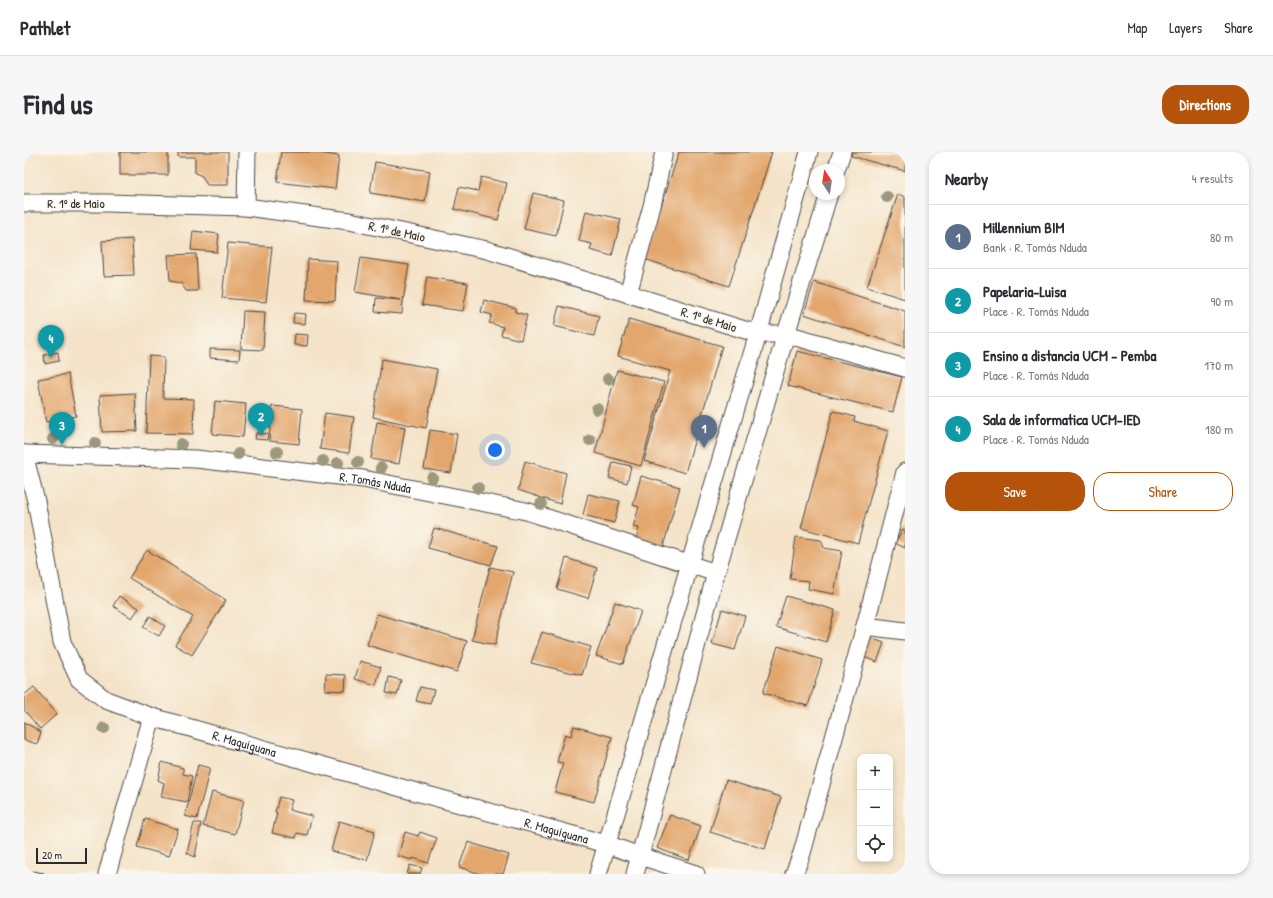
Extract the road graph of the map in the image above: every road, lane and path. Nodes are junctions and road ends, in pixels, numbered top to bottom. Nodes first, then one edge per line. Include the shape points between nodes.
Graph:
1 (247, 152) edge
2 (664, 152) edge
3 (809, 152) edge
4 (842, 152) edge
5 (838, 164) edge
6 (827, 200) edge
7 (24, 203) edge
8 (246, 207) junction
9 (628, 294) junction
10 (758, 334) junction
11 (786, 334) junction
12 (905, 368) edge
13 (24, 454) edge
14 (905, 472) edge
15 (689, 565) junction
16 (716, 573) junction
17 (865, 626) junction
18 (905, 631) edge
19 (152, 717) junction
20 (606, 844) junction
21 (640, 856) junction
22 (107, 874) edge
23 (598, 874) edge
24 (635, 874) edge
25 (696, 874) edge
26 (794, 874) edge

1 - 8 street
2 - 9 street
3 - 10 street
4 - 5 street
6 - 11 street
7 - 8 street, R. 1º de Maio
8 - 9 street, R. 1º de Maio via 349,221 487,250
9 - 10 street, R. 1º de Maio
10 - 11 street, R. 1º de Maio
10 - 15 street
11 - 12 street
11 - 16 street
13 - 15 street, R. Tomás Nduda via 196,459 362,479 526,511
13 - 19 street, R. Maguiguana via 36,501 62,642 78,679 106,700
14 - 17 street
15 - 16 street, R. Tomás Nduda
15 - 20 street
16 - 21 street
17 - 18 street
17 - 26 street
19 - 20 street, R. Maguiguana
19 - 22 street
20 - 21 street, R. Maguiguana
20 - 23 street
21 - 24 street
21 - 25 street, R. Maguiguana

